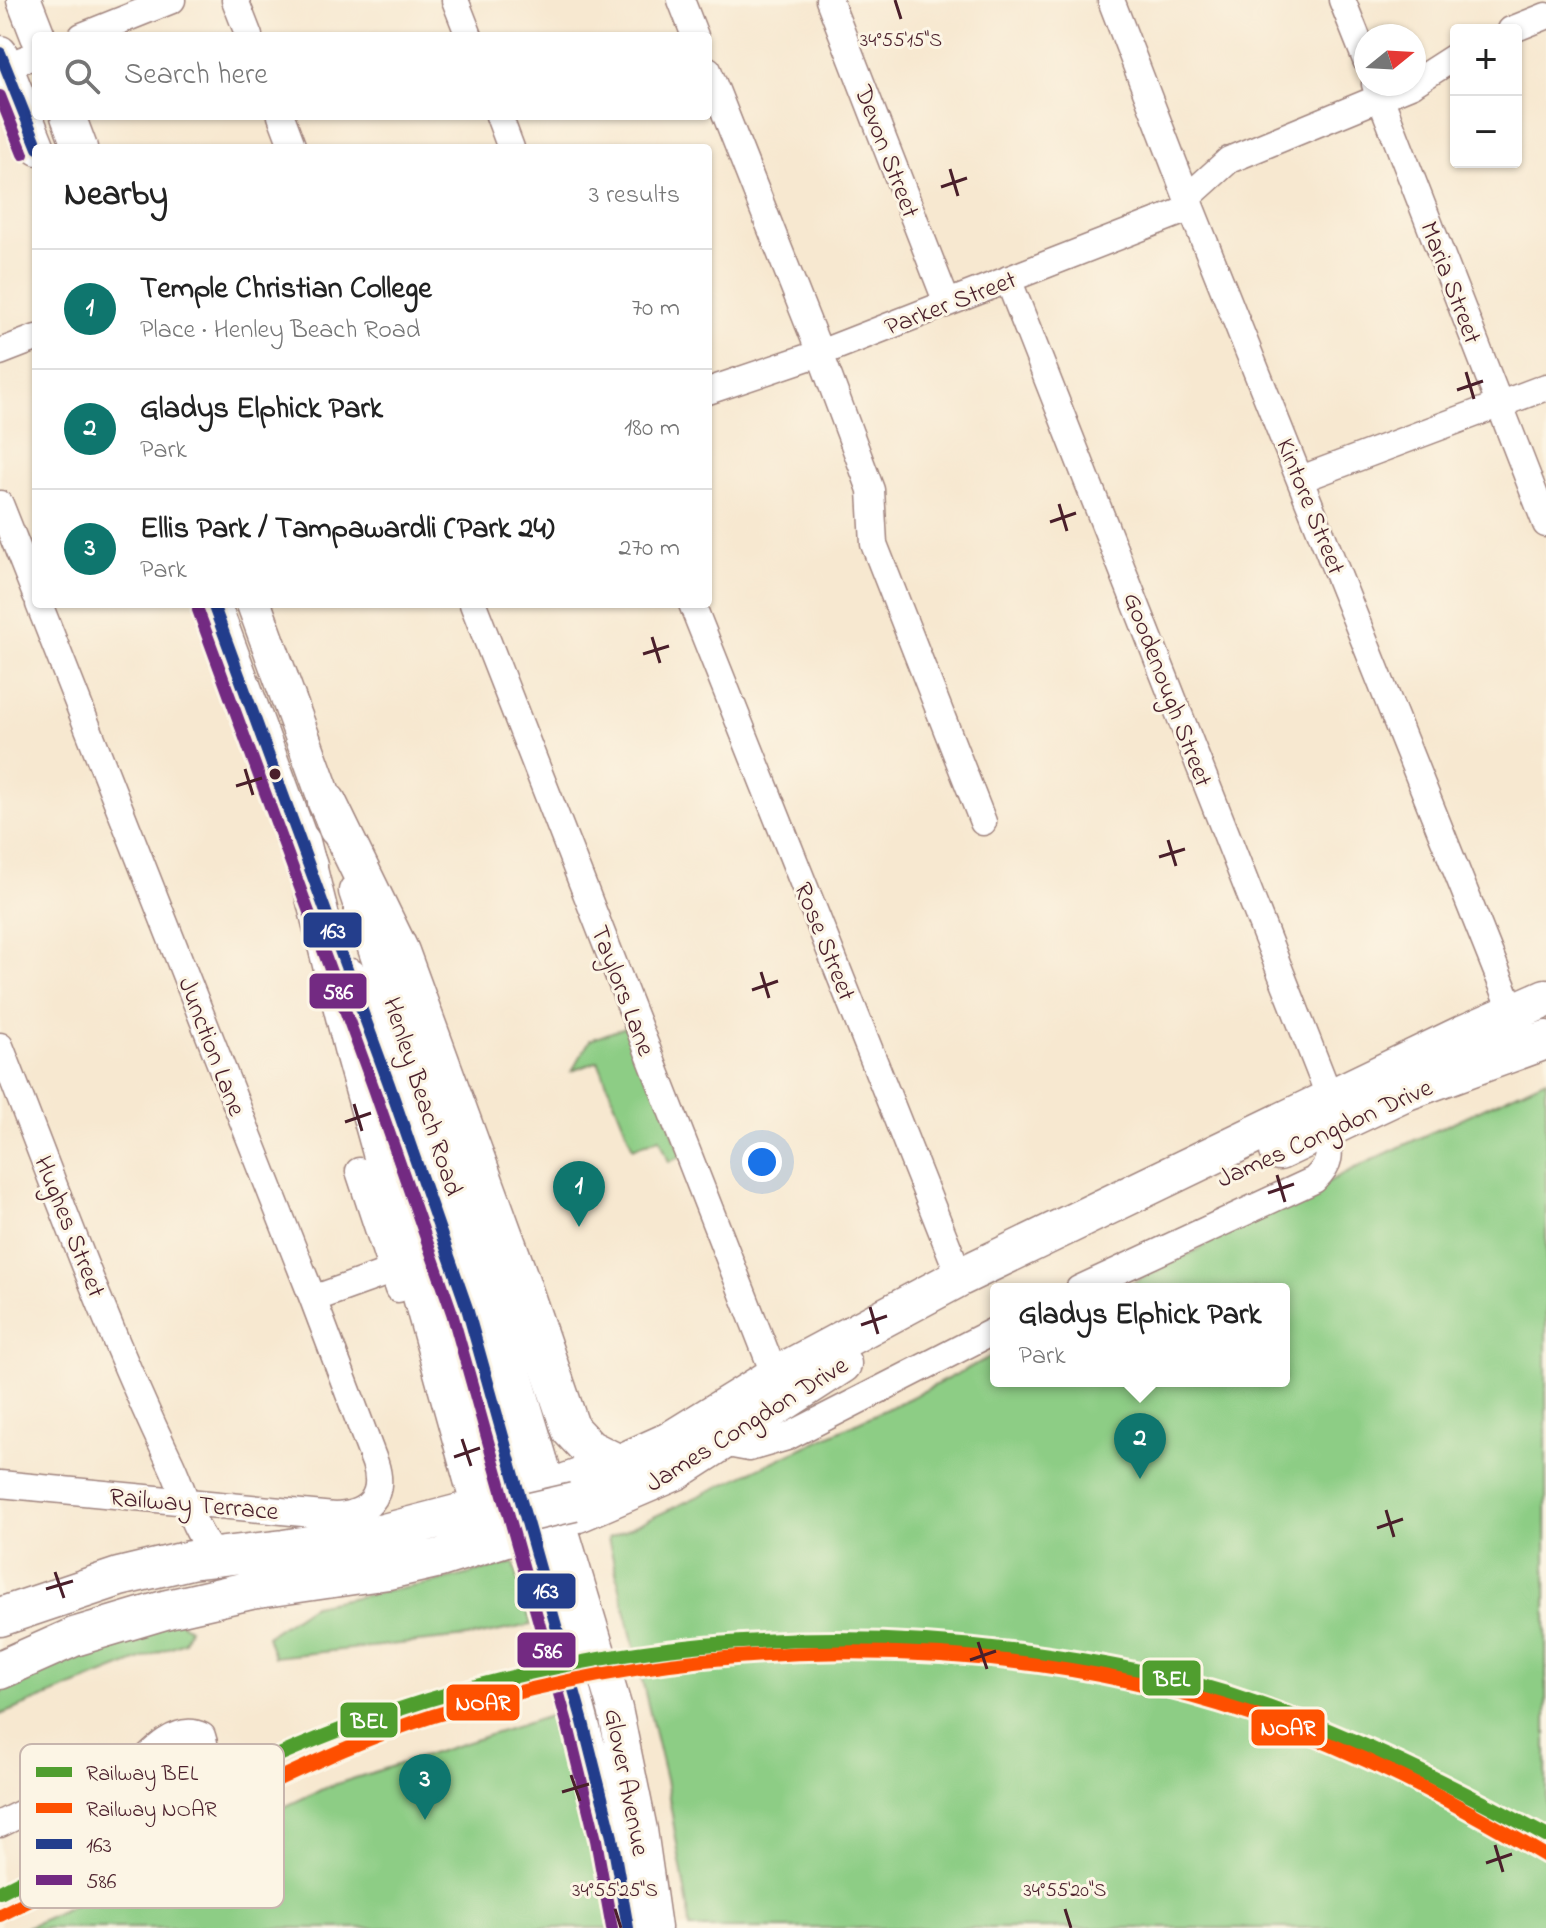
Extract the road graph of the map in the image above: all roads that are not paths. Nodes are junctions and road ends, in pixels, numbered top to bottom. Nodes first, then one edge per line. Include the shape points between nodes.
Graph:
1 (24, 0) edge
2 (172, 0) edge
3 (235, 0) edge
4 (455, 0) edge
5 (681, 0) edge
6 (829, 0) edge
7 (1111, 0) edge
8 (1342, 0) edge
9 (1546, 16) edge
10 (1522, 26) edge
11 (1354, 30) edge
12 (36, 32) edge
13 (92, 32) edge
14 (247, 32) edge
15 (467, 32) edge
16 (693, 32) edge
17 (14, 58) edge
18 (1450, 60) edge
19 (1426, 76) edge
20 (712, 80) edge
21 (1367, 96) edge
22 (1380, 96) edge
23 (70, 120) edge
24 (282, 120) edge
25 (500, 120) edge
26 (37, 144) edge
27 (78, 144) edge
28 (292, 144) edge
29 (510, 144) edge
30 (1189, 203) junction
31 (1008, 279) junction
32 (947, 303) junction
33 (32, 340) edge
34 (0, 352) edge
35 (820, 353) junction
36 (1546, 387) edge
37 (712, 390) edge
38 (1499, 406) junction
39 (1301, 479) junction
40 (0, 504) edge
41 (1546, 524) edge
42 (32, 585) edge
43 (41, 608) edge
44 (214, 608) edge
45 (255, 608) edge
46 (475, 608) edge
47 (694, 608) edge
48 (327, 802) junction
49 (983, 822) dead end
50 (301, 842) junction
51 (1529, 1005) edge
52 (1536, 1044) edge
53 (0, 1046) edge
54 (1331, 1117) junction
55 (359, 1171) dead end
56 (1092, 1283) edge
57 (964, 1287) junction
58 (313, 1299) junction
59 (990, 1333) edge
60 (775, 1376) junction
61 (722, 1443) junction
62 (526, 1458) junction
63 (631, 1476) junction
64 (0, 1484) edge
65 (378, 1490) joint
66 (177, 1502) junction
67 (498, 1516) junction
68 (203, 1558) junction
69 (388, 1570) junction
70 (0, 1617) edge
71 (0, 1670) edge
72 (20, 1814) edge
73 (0, 1824) edge
74 (628, 1928) edge
75 (654, 1928) edge

1 - 12 main road
2 - 13 street
3 - 14 street
4 - 15 street
5 - 16 street
6 - 32 street, Devon Street
7 - 30 street, Kintore Street
8 - 11 street
9 - 10 street
17 - 26 main road
18 - 19 street
20 - 35 street
21 - 30 street via 1229,160
22 - 38 street, Maria Street
23 - 27 main road
24 - 28 street
25 - 29 street
30 - 31 street, Parker Street
30 - 39 street, Kintore Street
31 - 32 street, Parker Street
31 - 54 street, Goodenough Street
32 - 35 street, Parker Street
33 - 34 street
35 - 37 street, Parker Street
35 - 49 street via 871,490 874,544
36 - 38 street
38 - 39 street
38 - 41 street, Maria Street
39 - 51 street, Kintore Street
40 - 42 street
43 - 58 street, Junction Lane
44 - 50 main road, Henley Beach Road
45 - 48 main road, Henley Beach Road
46 - 60 street, Taylors Lane
47 - 57 street, Rose Street
48 - 62 main road, Henley Beach Road via 489,1289
48 - 63 highway via 400,952 571,1430 589,1449
50 - 62 main road, Henley Beach Road
50 - 67 highway via 355,1056
51 - 52 highway
51 - 54 highway, James Congdon Drive
52 - 54 highway, James Congdon Drive
53 - 66 street, Hughes Street via 143,1406 154,1459
54 - 56 street via 1327,1164 1314,1180
54 - 57 highway, James Congdon Drive
55 - 58 street via 394,1280
57 - 60 highway, James Congdon Drive
57 - 61 highway, James Congdon Drive
58 - 65 street, Junction Lane via 375,1463
59 - 61 street via 787,1437 749,1448
60 - 63 highway, James Congdon Drive via 670,1441
61 - 63 highway, James Congdon Drive via 676,1471
62 - 74 main road, Glover Avenue
62 - 75 main road, Glover Avenue via 615,1709
63 - 67 highway, James Congdon Drive via 573,1499
64 - 66 street, Railway Terrace
65 - 66 street, Railway Terrace via 365,1507 342,1515
66 - 68 street, Hughes Street
67 - 68 highway, James Congdon Drive
67 - 69 highway, James Congdon Drive via 440,1558
68 - 69 highway via 199,1574 221,1580 323,1569
68 - 70 highway, James Congdon Drive via 119,1577
69 - 71 highway, James Congdon Drive via 251,1590 168,1609 74,1637
72 - 73 street

